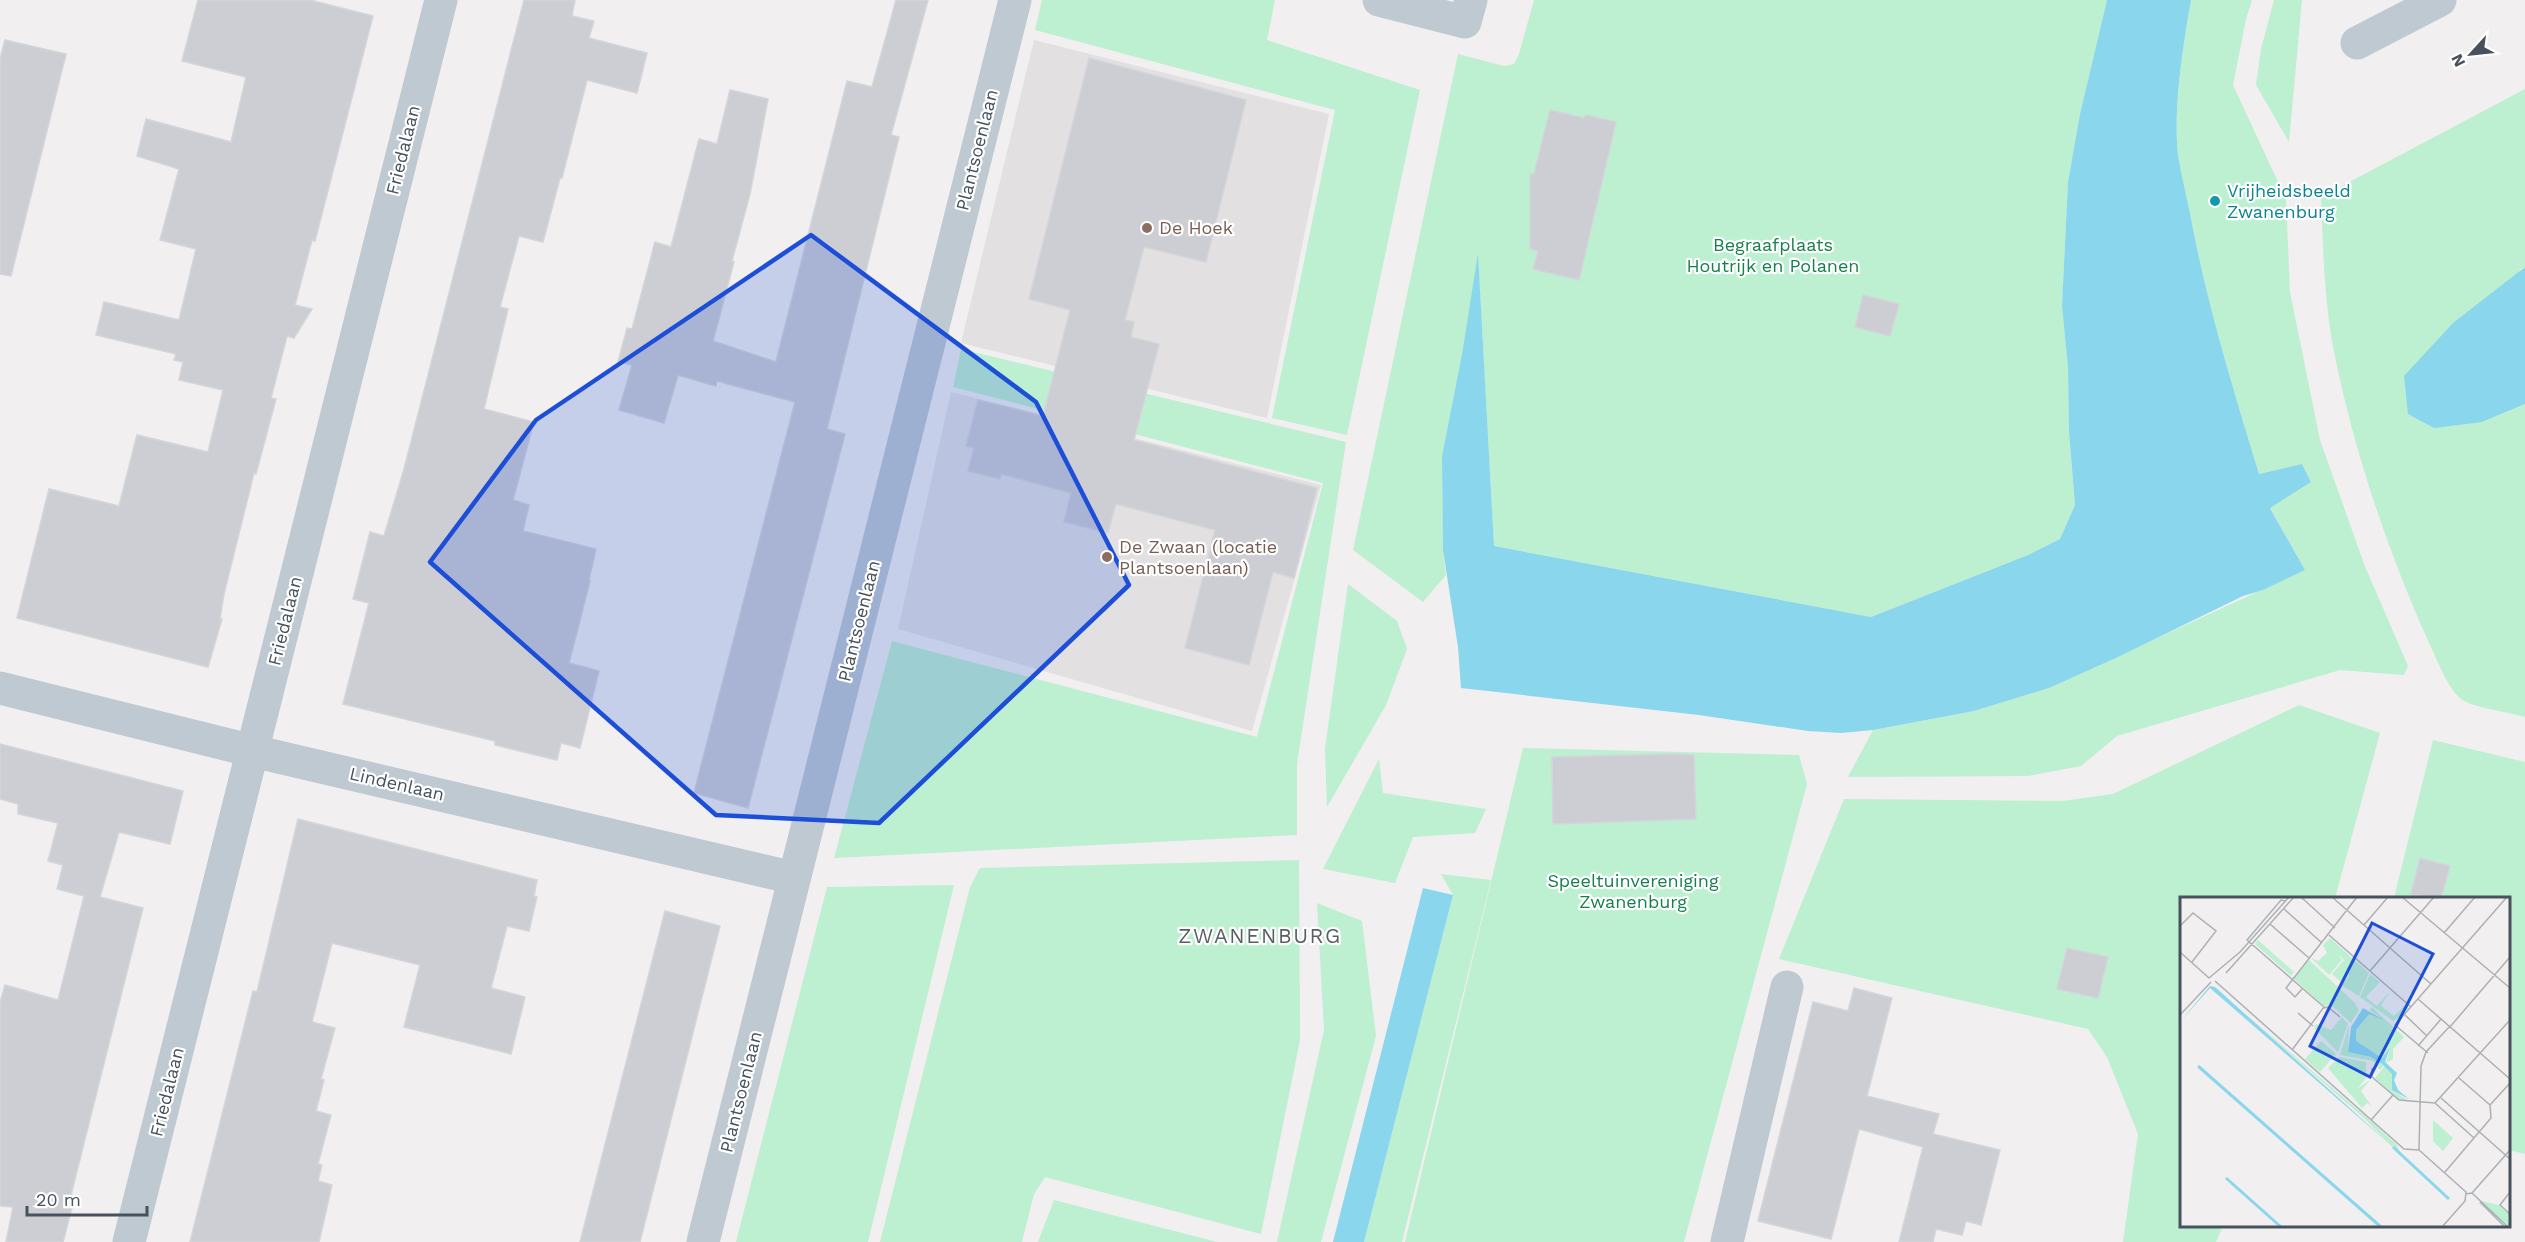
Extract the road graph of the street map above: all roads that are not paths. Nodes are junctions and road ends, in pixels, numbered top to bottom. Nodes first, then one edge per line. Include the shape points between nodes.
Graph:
1 (441, 0) edge
2 (1015, 0) edge
3 (1379, 0) edge
4 (1471, 0) edge
5 (2440, 0) edge
6 (2357, 43) dead end
7 (0, 688) edge
8 (253, 751) junction
9 (794, 878) junction
10 (1787, 987) dead end
11 (129, 1242) edge
12 (703, 1242) edge
13 (1727, 1242) edge

1 - 8 street, Friedalaan
2 - 9 street, Plantsoenlaan
3 - 4 street via 1465,22
5 - 6 street
7 - 8 street, Lindenlaan
8 - 9 street, Lindenlaan
8 - 11 street, Friedalaan
9 - 12 street, Plantsoenlaan
10 - 13 street

